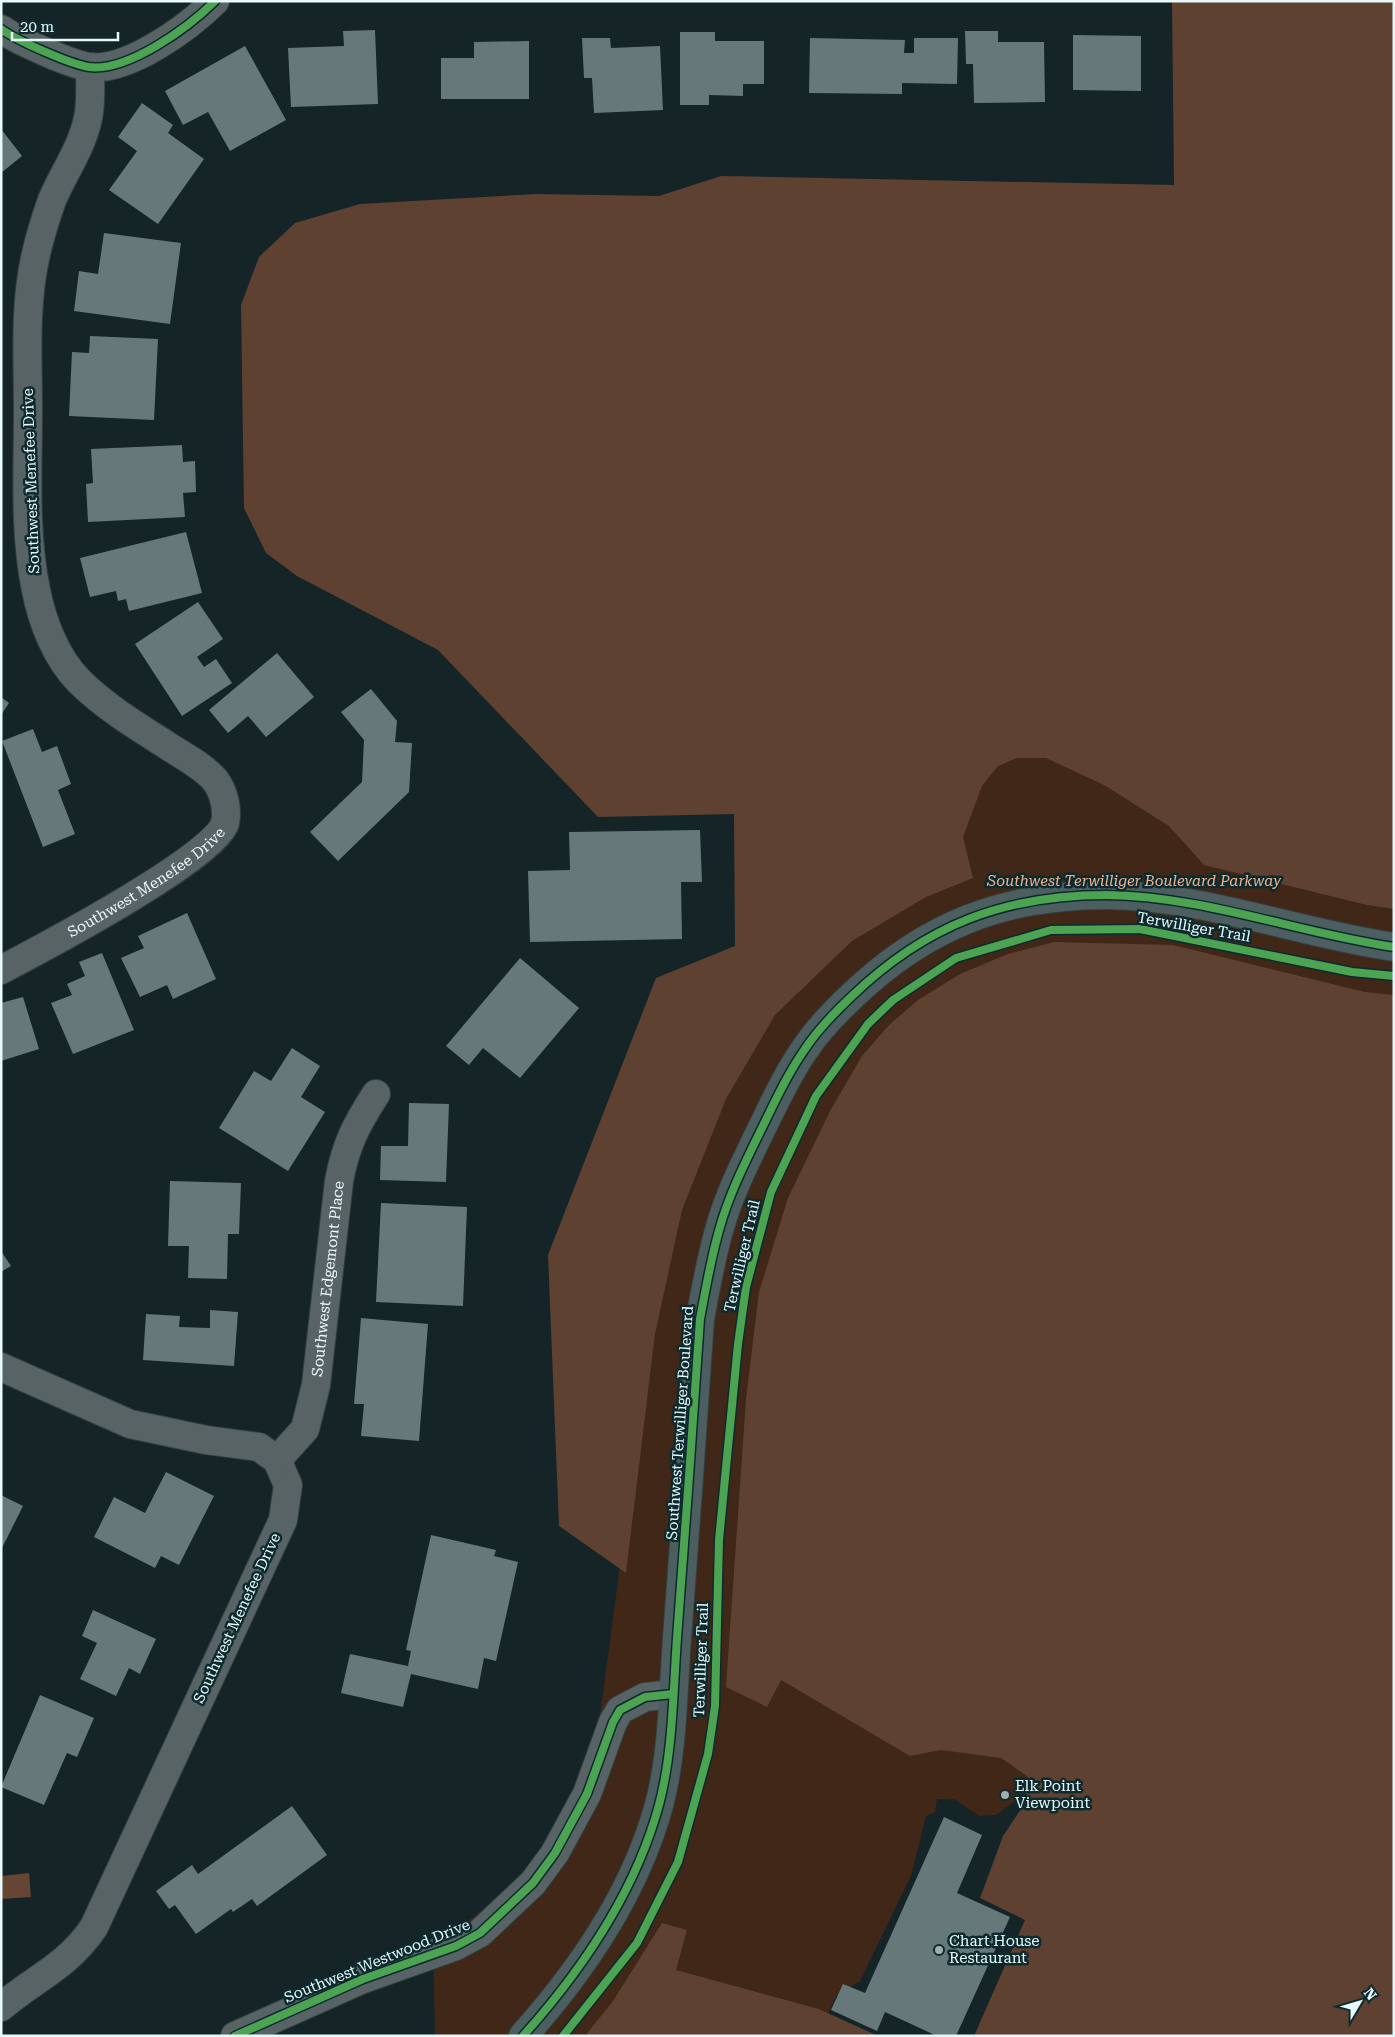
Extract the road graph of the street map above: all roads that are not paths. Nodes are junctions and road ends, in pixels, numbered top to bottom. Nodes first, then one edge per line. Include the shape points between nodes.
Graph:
1 (215, 1) edge
2 (1, 30) edge
3 (90, 67) junction
4 (1394, 947) edge
5 (1, 970) edge
6 (376, 1094) dead end
7 (1, 1367) edge
8 (277, 1460) junction
9 (673, 1694) junction
10 (1, 2007) edge
11 (235, 2036) edge
12 (523, 2036) edge

1 - 3 street via 167,40 142,54 118,63
2 - 3 street via 44,51
3 - 5 street, Southwest Menefee Drive via 89,114 52,202 29,291 28,473 30,542 36,590 48,631 76,679 124,718 201,768 215,781 226,806 224,824 218,836 192,858 35,953
4 - 9 main road, Southwest Terwilliger Boulevard via 1355,942 1198,905 1107,895 1064,898 995,909 926,938 871,978 823,1025 780,1090 734,1187 707,1279 700,1319
6 - 8 street, Southwest Edgemont Place via 344,1153 316,1385 306,1429
7 - 8 street via 130,1424 259,1447
8 - 10 street, Southwest Menefee Drive via 288,1485 283,1520 94,1927 84,1942 56,1969
9 - 11 street, Southwest Westwood Drive via 645,1697 620,1710 587,1794 555,1852 533,1883 480,1933 456,1946 363,1979
9 - 12 main road, Southwest Terwilliger Boulevard via 666,1769 659,1804 632,1879 584,1960 557,1998

